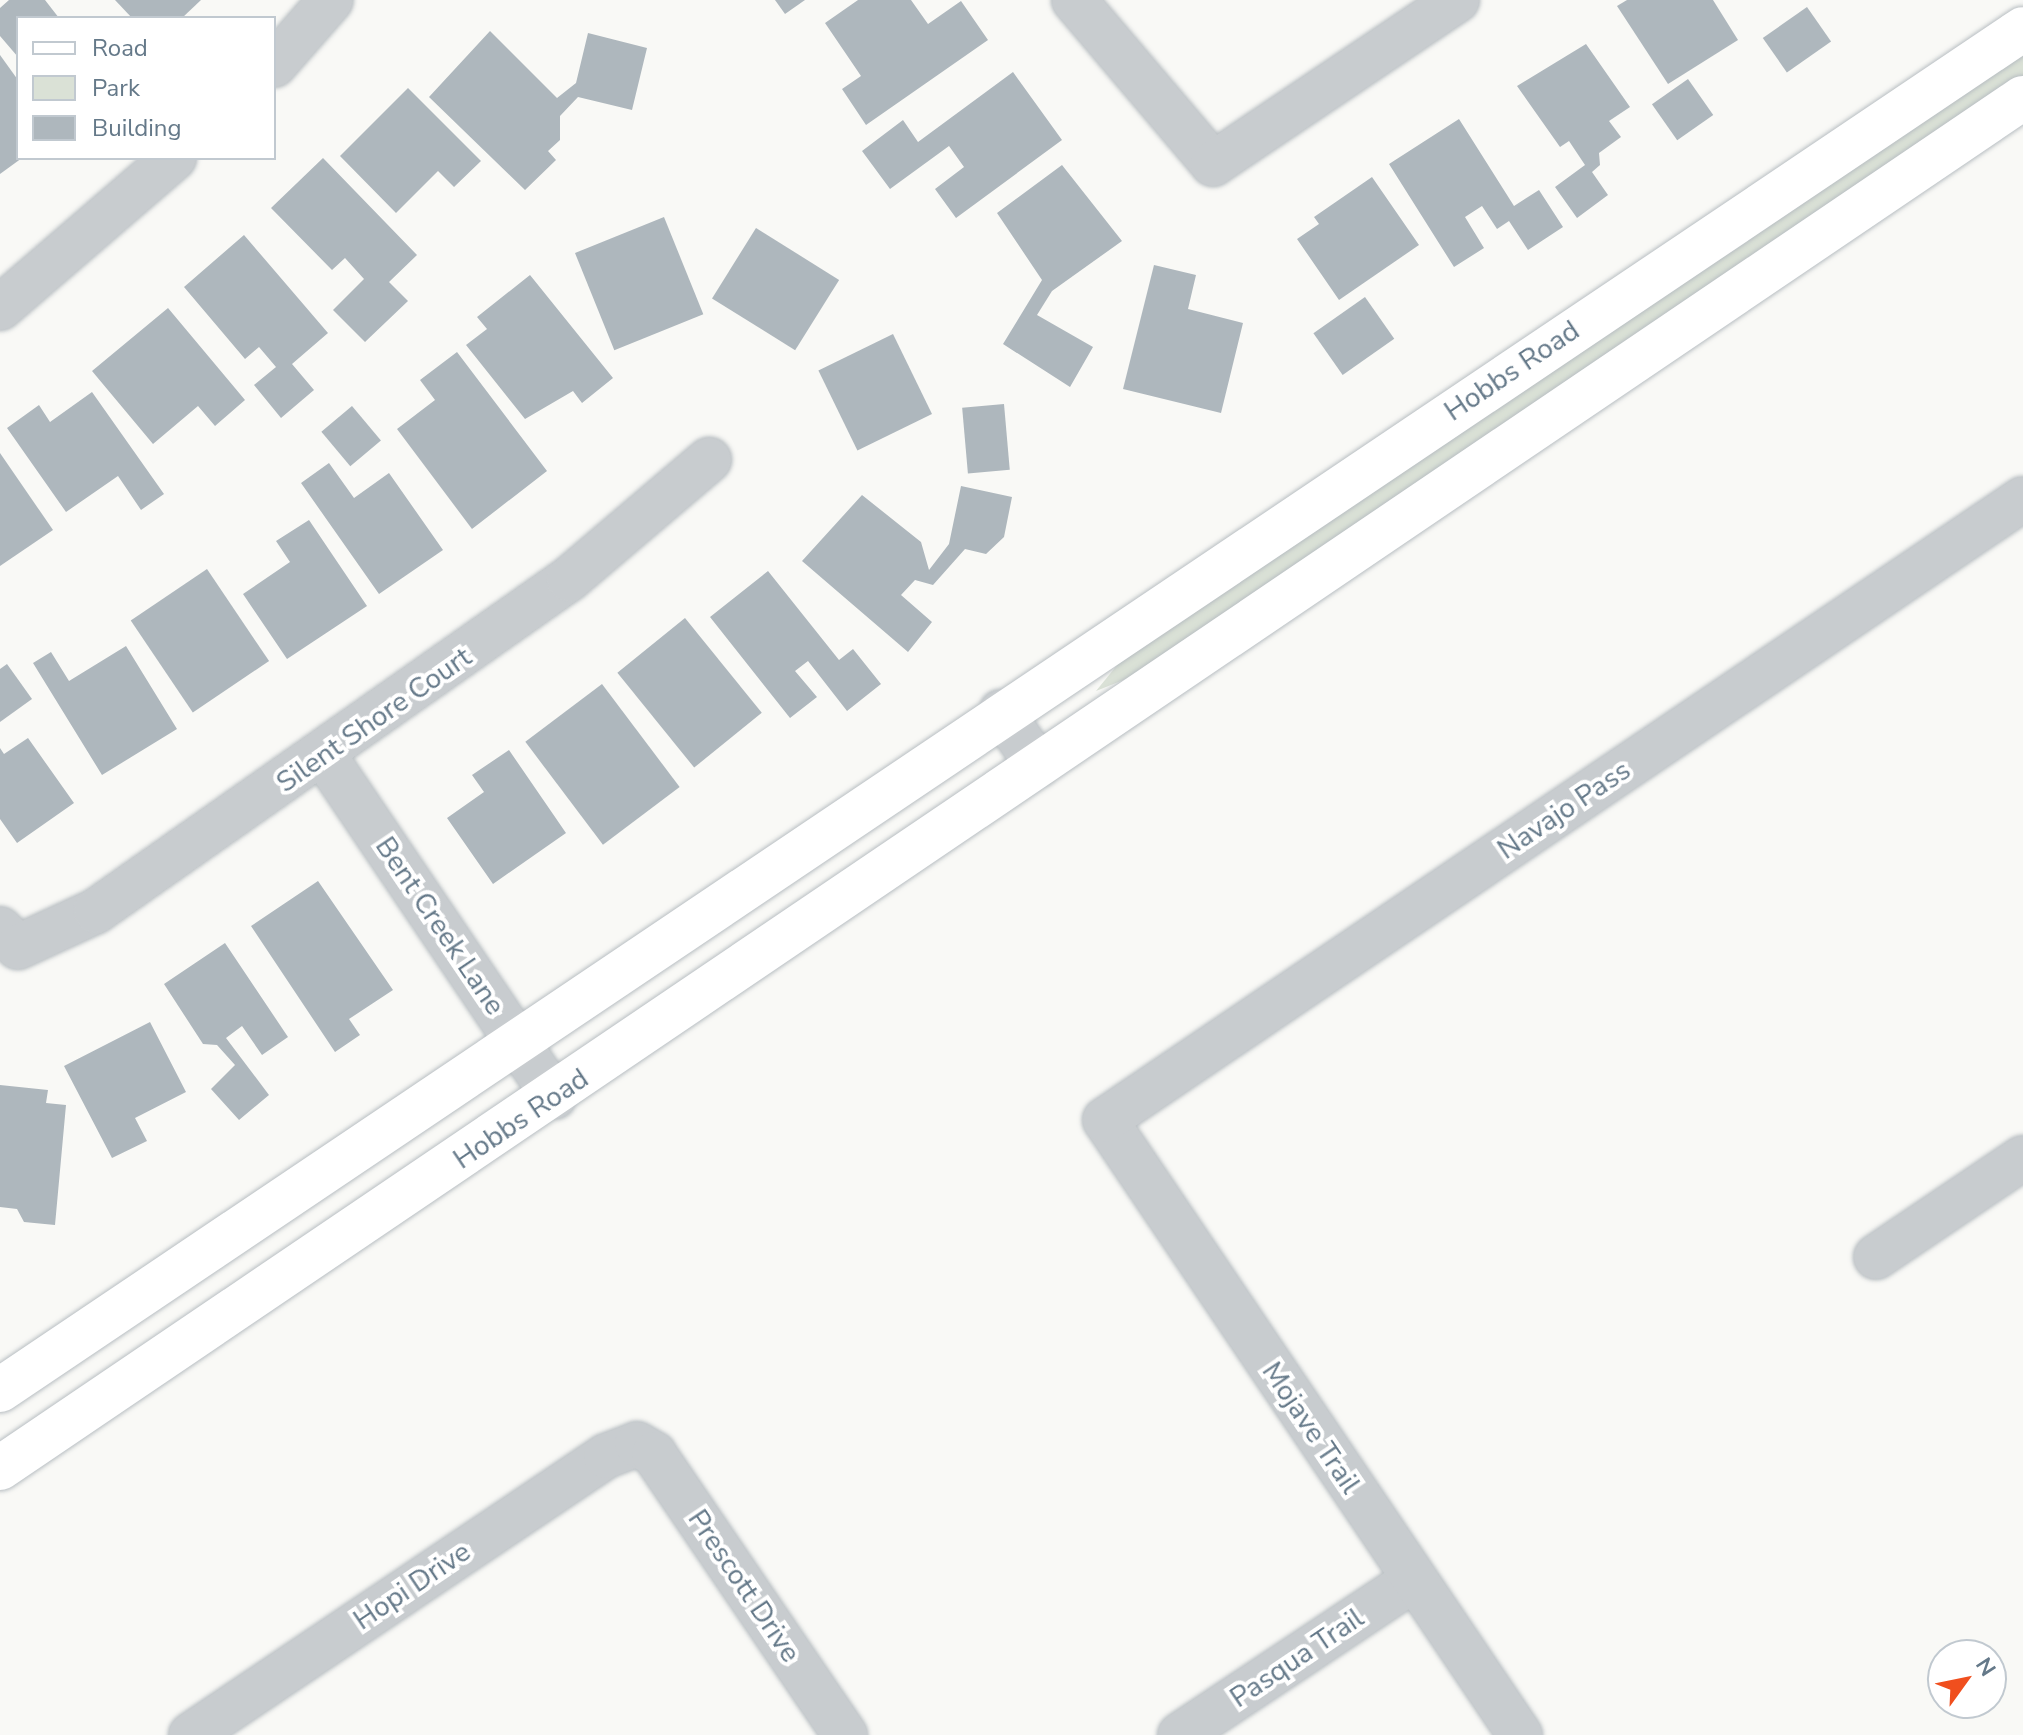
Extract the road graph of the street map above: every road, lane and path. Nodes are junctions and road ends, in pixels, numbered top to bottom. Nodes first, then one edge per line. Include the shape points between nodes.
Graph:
1 (331, 0) edge
2 (1074, 0) edge
3 (1457, 0) edge
4 (2023, 29) edge
5 (276, 63) edge
6 (2023, 98) edge
7 (172, 160) edge
8 (0, 308) edge
9 (709, 460) dead end
10 (2023, 499) edge
11 (1001, 712) junction
12 (325, 757) junction
13 (1038, 765) junction
14 (9, 938) edge
15 (519, 1041) junction
16 (554, 1097) junction
17 (1105, 1120) joint
18 (2023, 1158) edge
19 (1876, 1257) dead end
20 (0, 1390) edge
21 (637, 1444) joint
22 (0, 1468) edge
23 (1413, 1580) junction
24 (191, 1735) edge
25 (845, 1735) edge
26 (1180, 1735) edge
27 (1520, 1735) edge

1 - 5 street
2 - 3 street via 1213,164
4 - 11 street, Hobbs Road
6 - 13 street, Hobbs Road
7 - 8 street
9 - 12 street, Silent Shore Court via 569,579
10 - 17 street, Navajo Pass
11 - 13 street
11 - 15 street, Hobbs Road
12 - 14 street, Silent Shore Court via 96,911
12 - 15 street, Bent Creek Lane
13 - 16 street, Hobbs Road
15 - 16 street, Bent Creek Lane
15 - 20 street, Hobbs Road
16 - 22 street, Hobbs Road
17 - 23 street, Mojave Trail
18 - 19 street
21 - 24 street, Hopi Drive via 606,1456
21 - 25 street, Prescott Drive via 654,1454
23 - 26 street, Pasqua Trail
23 - 27 street, Mojave Trail

